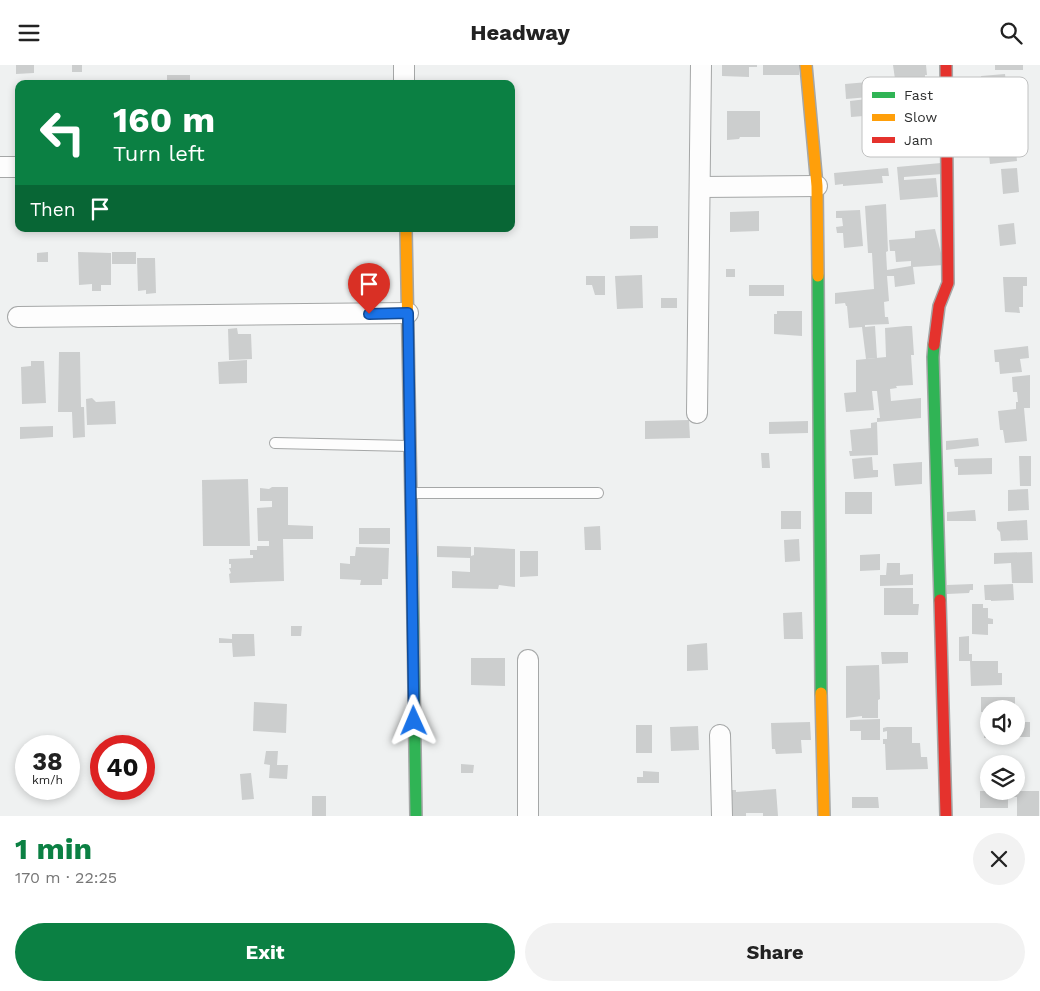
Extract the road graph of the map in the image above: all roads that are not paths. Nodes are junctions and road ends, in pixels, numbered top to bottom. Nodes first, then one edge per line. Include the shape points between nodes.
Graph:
1 (404, 65) edge
2 (701, 65) edge
3 (806, 65) edge
4 (404, 80) edge
5 (947, 157) edge
6 (0, 167) edge
7 (15, 167) edge
8 (817, 186) junction
9 (701, 187) junction
10 (406, 232) edge
11 (408, 313) junction
12 (18, 317) dead end
13 (697, 413) dead end
14 (276, 443) dead end
15 (410, 446) junction
16 (410, 493) junction
17 (598, 493) dead end
18 (528, 660) dead end
19 (720, 735) dead end
20 (416, 816) edge
21 (528, 816) edge
22 (722, 816) edge
23 (824, 816) edge
24 (946, 816) edge

1 - 4 street
2 - 9 street
3 - 8 street
5 - 24 street via 948,283 939,306 933,357
6 - 7 street
8 - 9 street
8 - 23 street
9 - 13 street
10 - 11 street
11 - 12 street
11 - 15 street
14 - 15 lane
15 - 16 street
16 - 17 lane
16 - 20 street
18 - 21 street
19 - 22 street

